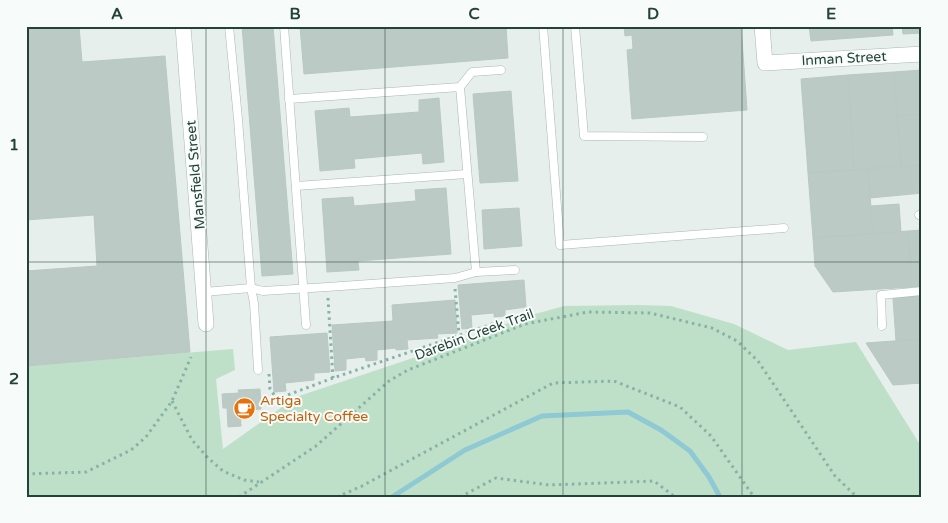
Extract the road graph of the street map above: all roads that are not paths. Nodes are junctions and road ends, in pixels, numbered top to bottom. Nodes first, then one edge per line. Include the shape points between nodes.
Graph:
1 (183, 26) edge
2 (229, 26) edge
3 (284, 26) edge
4 (543, 26) edge
5 (575, 26) edge
6 (762, 26) edge
7 (922, 54) edge
8 (500, 70) dead end
9 (460, 87) junction
10 (289, 99) junction
11 (703, 137) dead end
12 (467, 174) junction
13 (296, 186) junction
14 (784, 228) dead end
15 (515, 270) dead end
16 (476, 272) junction
17 (252, 288) junction
18 (304, 288) junction
19 (922, 291) edge
20 (204, 292) junction
21 (206, 324) dead end
22 (306, 325) dead end
23 (882, 326) dead end
24 (258, 370) dead end

1 - 20 street, Mansfield Street
2 - 17 lane
3 - 10 lane
4 - 14 lane via 560,246
5 - 11 lane via 584,136
6 - 7 street, Inman Street via 765,62
8 - 9 lane via 472,72
9 - 10 lane
9 - 12 lane
10 - 13 lane
12 - 13 lane
12 - 16 lane
13 - 18 lane
15 - 16 lane
16 - 18 lane via 455,278
17 - 18 lane via 264,291
17 - 20 lane
17 - 24 lane
18 - 22 lane
19 - 23 lane via 881,294
20 - 21 street, Mansfield Street

